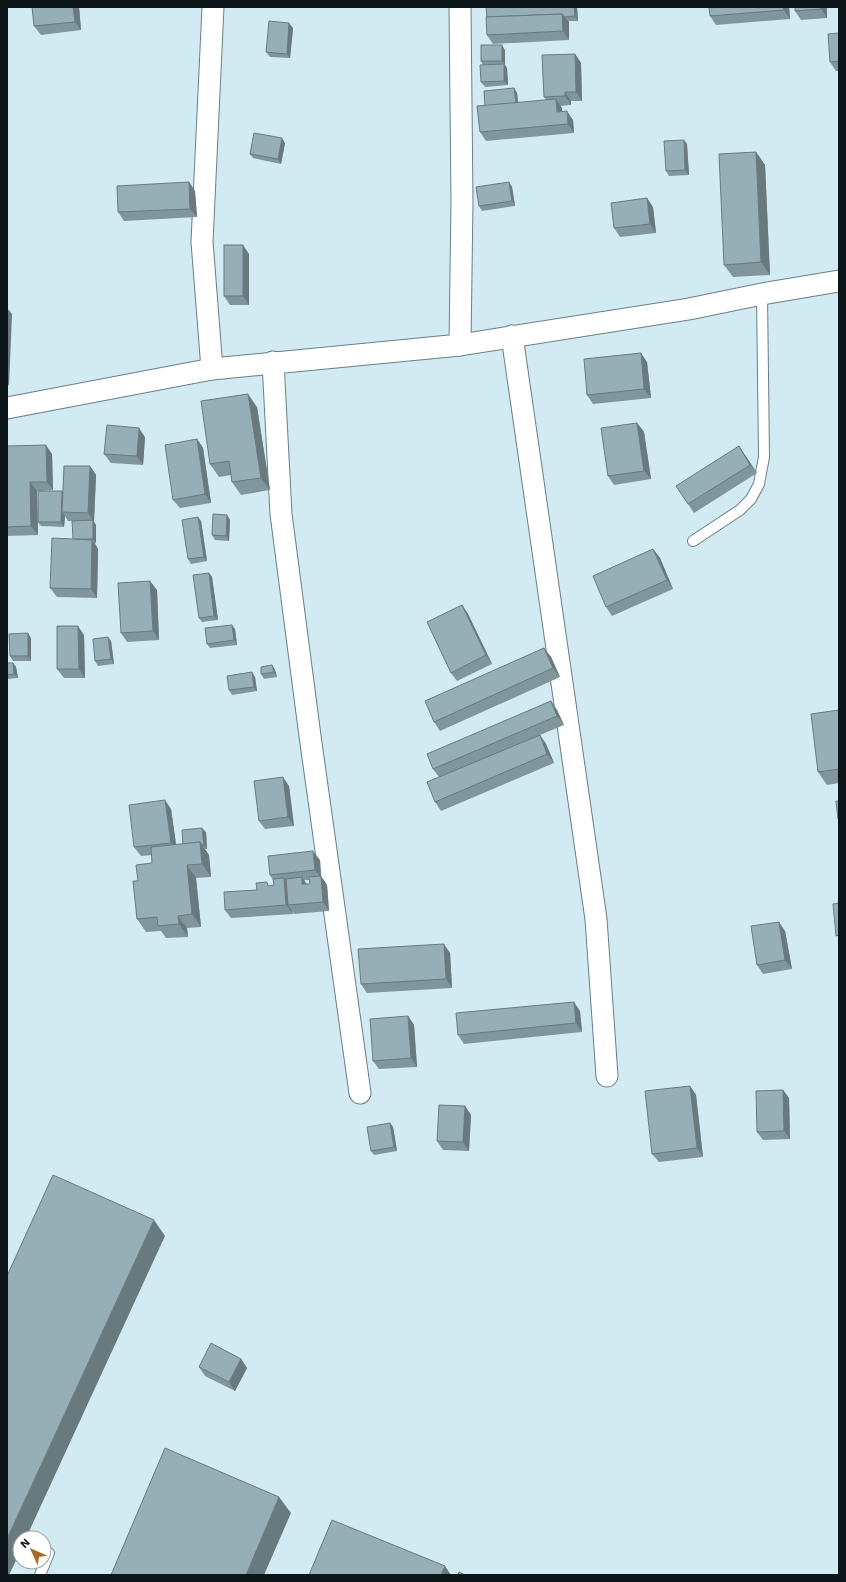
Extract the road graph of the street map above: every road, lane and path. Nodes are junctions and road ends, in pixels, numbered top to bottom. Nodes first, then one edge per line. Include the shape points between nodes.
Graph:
1 (213, 7) edge
2 (460, 7) edge
3 (839, 281) edge
4 (762, 294) junction
5 (512, 336) junction
6 (460, 345) junction
7 (273, 362) junction
8 (212, 369) junction
9 (7, 408) edge
10 (693, 541) dead end
11 (607, 1076) dead end
12 (360, 1092) dead end

1 - 8 street via 202,242
2 - 6 street
3 - 4 street
4 - 5 street via 689,309
4 - 10 lane via 764,457 759,484 751,499 740,510
5 - 6 street
5 - 11 street via 596,919
6 - 7 street
7 - 8 street
7 - 12 street via 281,514 308,728
8 - 9 street

